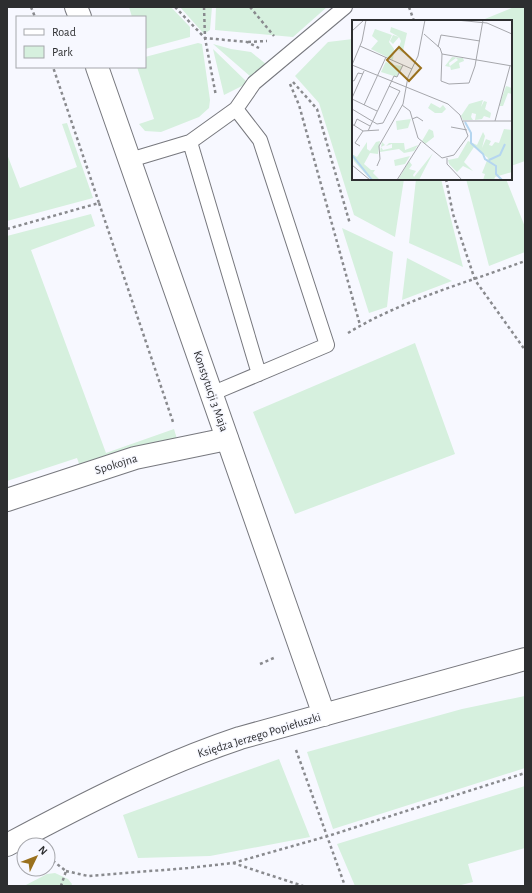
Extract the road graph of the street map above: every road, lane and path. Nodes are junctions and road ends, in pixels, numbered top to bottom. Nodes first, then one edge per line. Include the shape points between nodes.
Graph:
1 (175, 7) edge
2 (204, 7) edge
3 (250, 7) edge
4 (345, 7) edge
5 (410, 7) edge
6 (414, 20) edge
7 (205, 38) junction
8 (307, 39) junction
9 (279, 41) junction
10 (247, 42) junction
11 (260, 49) dead end
12 (53, 68) edge
13 (97, 68) edge
14 (236, 108) junction
15 (220, 120) junction
16 (190, 142) junction
17 (130, 160) junction
18 (446, 180) edge
19 (99, 203) junction
20 (350, 224) dead end
21 (7, 229) edge
22 (525, 261) edge
23 (475, 280) junction
24 (360, 326) junction
25 (328, 345) junction
26 (525, 350) edge
27 (259, 374) junction
28 (211, 394) junction
29 (175, 425) dead end
30 (227, 439) junction
31 (7, 500) edge
32 (525, 659) edge
33 (324, 715) junction
34 (295, 746) dead end
35 (525, 773) edge
36 (328, 836) junction
37 (7, 845) edge
38 (56, 863) edge
39 (234, 863) junction
40 (66, 871) junction
41 (61, 886) edge
42 (303, 886) edge
43 (345, 886) edge

1 - 7 path
2 - 7 path
3 - 9 path
4 - 8 lane
5 - 6 path
7 - 10 path
7 - 15 path
8 - 9 path
8 - 14 lane via 254,83
9 - 10 path
10 - 11 path
12 - 19 path
13 - 17 street, Konstytucji 3 Maja
14 - 15 lane
14 - 25 lane via 260,140
15 - 16 lane
16 - 17 lane
16 - 27 lane
17 - 28 street, Konstytucji 3 Maja
18 - 23 path via 453,214
19 - 21 path
19 - 29 path
20 - 24 path via 317,109 289,79 299,105
22 - 23 path
23 - 24 path via 393,309
23 - 26 path
24 - 25 path
25 - 27 lane
27 - 28 lane
28 - 30 street, Konstytucji 3 Maja
30 - 31 street, Spokojna via 135,458
30 - 33 street, Konstytucji 3 Maja
32 - 33 street, Księdza Jerzego Popiełuszki
33 - 37 street, Księdza Jerzego Popiełuszki via 203,751 72,811
34 - 36 path
35 - 36 path
36 - 39 path
36 - 43 path
38 - 40 path
39 - 40 path via 88,876
39 - 42 path
40 - 41 path

